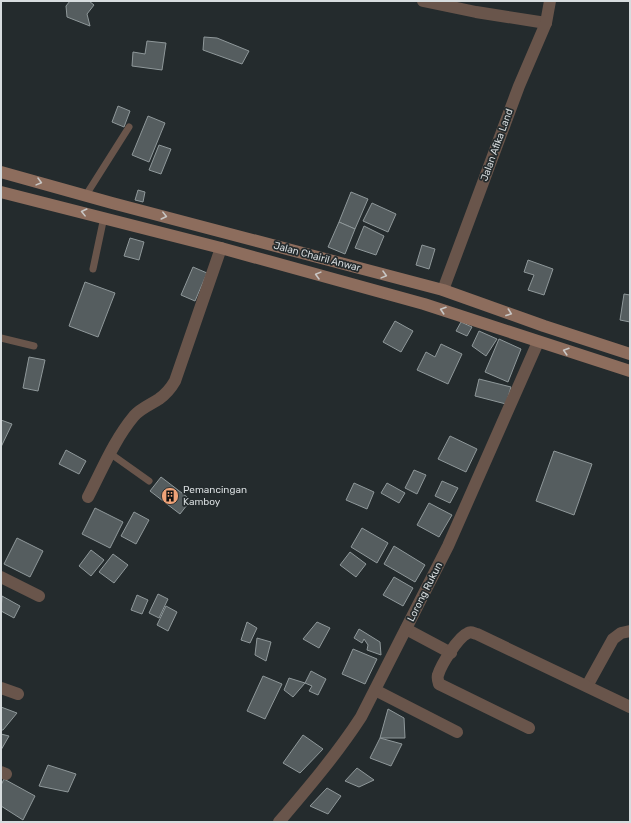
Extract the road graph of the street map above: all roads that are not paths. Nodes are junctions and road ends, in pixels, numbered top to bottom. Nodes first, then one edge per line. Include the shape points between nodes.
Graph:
1 (423, 1) edge
2 (550, 1) edge
3 (477, 6) edge
4 (546, 23) junction
5 (129, 127) dead end
6 (1, 172) edge
7 (1, 192) edge
8 (86, 195) junction
9 (104, 217) junction
10 (221, 248) junction
11 (93, 269) dead end
12 (443, 290) junction
13 (1, 338) edge
14 (538, 342) junction
15 (593, 342) junction
16 (34, 346) dead end
17 (630, 354) edge
18 (589, 358) junction
19 (630, 371) edge
20 (111, 454) junction
21 (149, 481) dead end
22 (88, 497) dead end
23 (1, 577) edge
24 (39, 596) dead end
25 (406, 629) junction
26 (630, 631) edge
27 (451, 653) junction
28 (586, 686) junction
29 (1, 688) edge
30 (375, 690) junction
31 (18, 694) dead end
32 (630, 707) edge
33 (529, 728) dead end
34 (457, 732) dead end
35 (279, 822) edge

1 - 3 street
2 - 4 street, Jalan Afika Land
3 - 4 street
4 - 12 street, Jalan Afika Land via 519,86
5 - 8 lane
6 -> 8 main road, Jalan Chairil Anwar
9 -> 7 main road, Jalan Chairil Anwar
8 -> 12 main road, Jalan Chairil Anwar
9 - 10 main road, Jalan Chairil Anwar
9 - 11 lane
14 -> 10 main road, Jalan Chairil Anwar via 424,304
10 - 20 street via 175,381 169,391 135,415 116,442
12 -> 15 main road, Jalan Chairil Anwar
13 - 16 lane
18 -> 14 main road, Jalan Chairil Anwar
14 - 25 street, Lorong Rukun via 448,546
15 - 17 main road, Jalan Chairil Anwar
15 - 18 main road
18 - 19 main road, Jalan Chairil Anwar
20 - 21 lane
20 - 22 street
23 - 24 street
25 - 27 street
25 - 30 street, Lorong Rukun
26 - 28 street via 621,633 613,640
27 - 28 street via 460,639 471,632
27 - 33 street via 438,674 439,684
28 - 32 street
29 - 31 street
30 - 34 street
30 - 35 street, Lorong Rukun via 346,740

